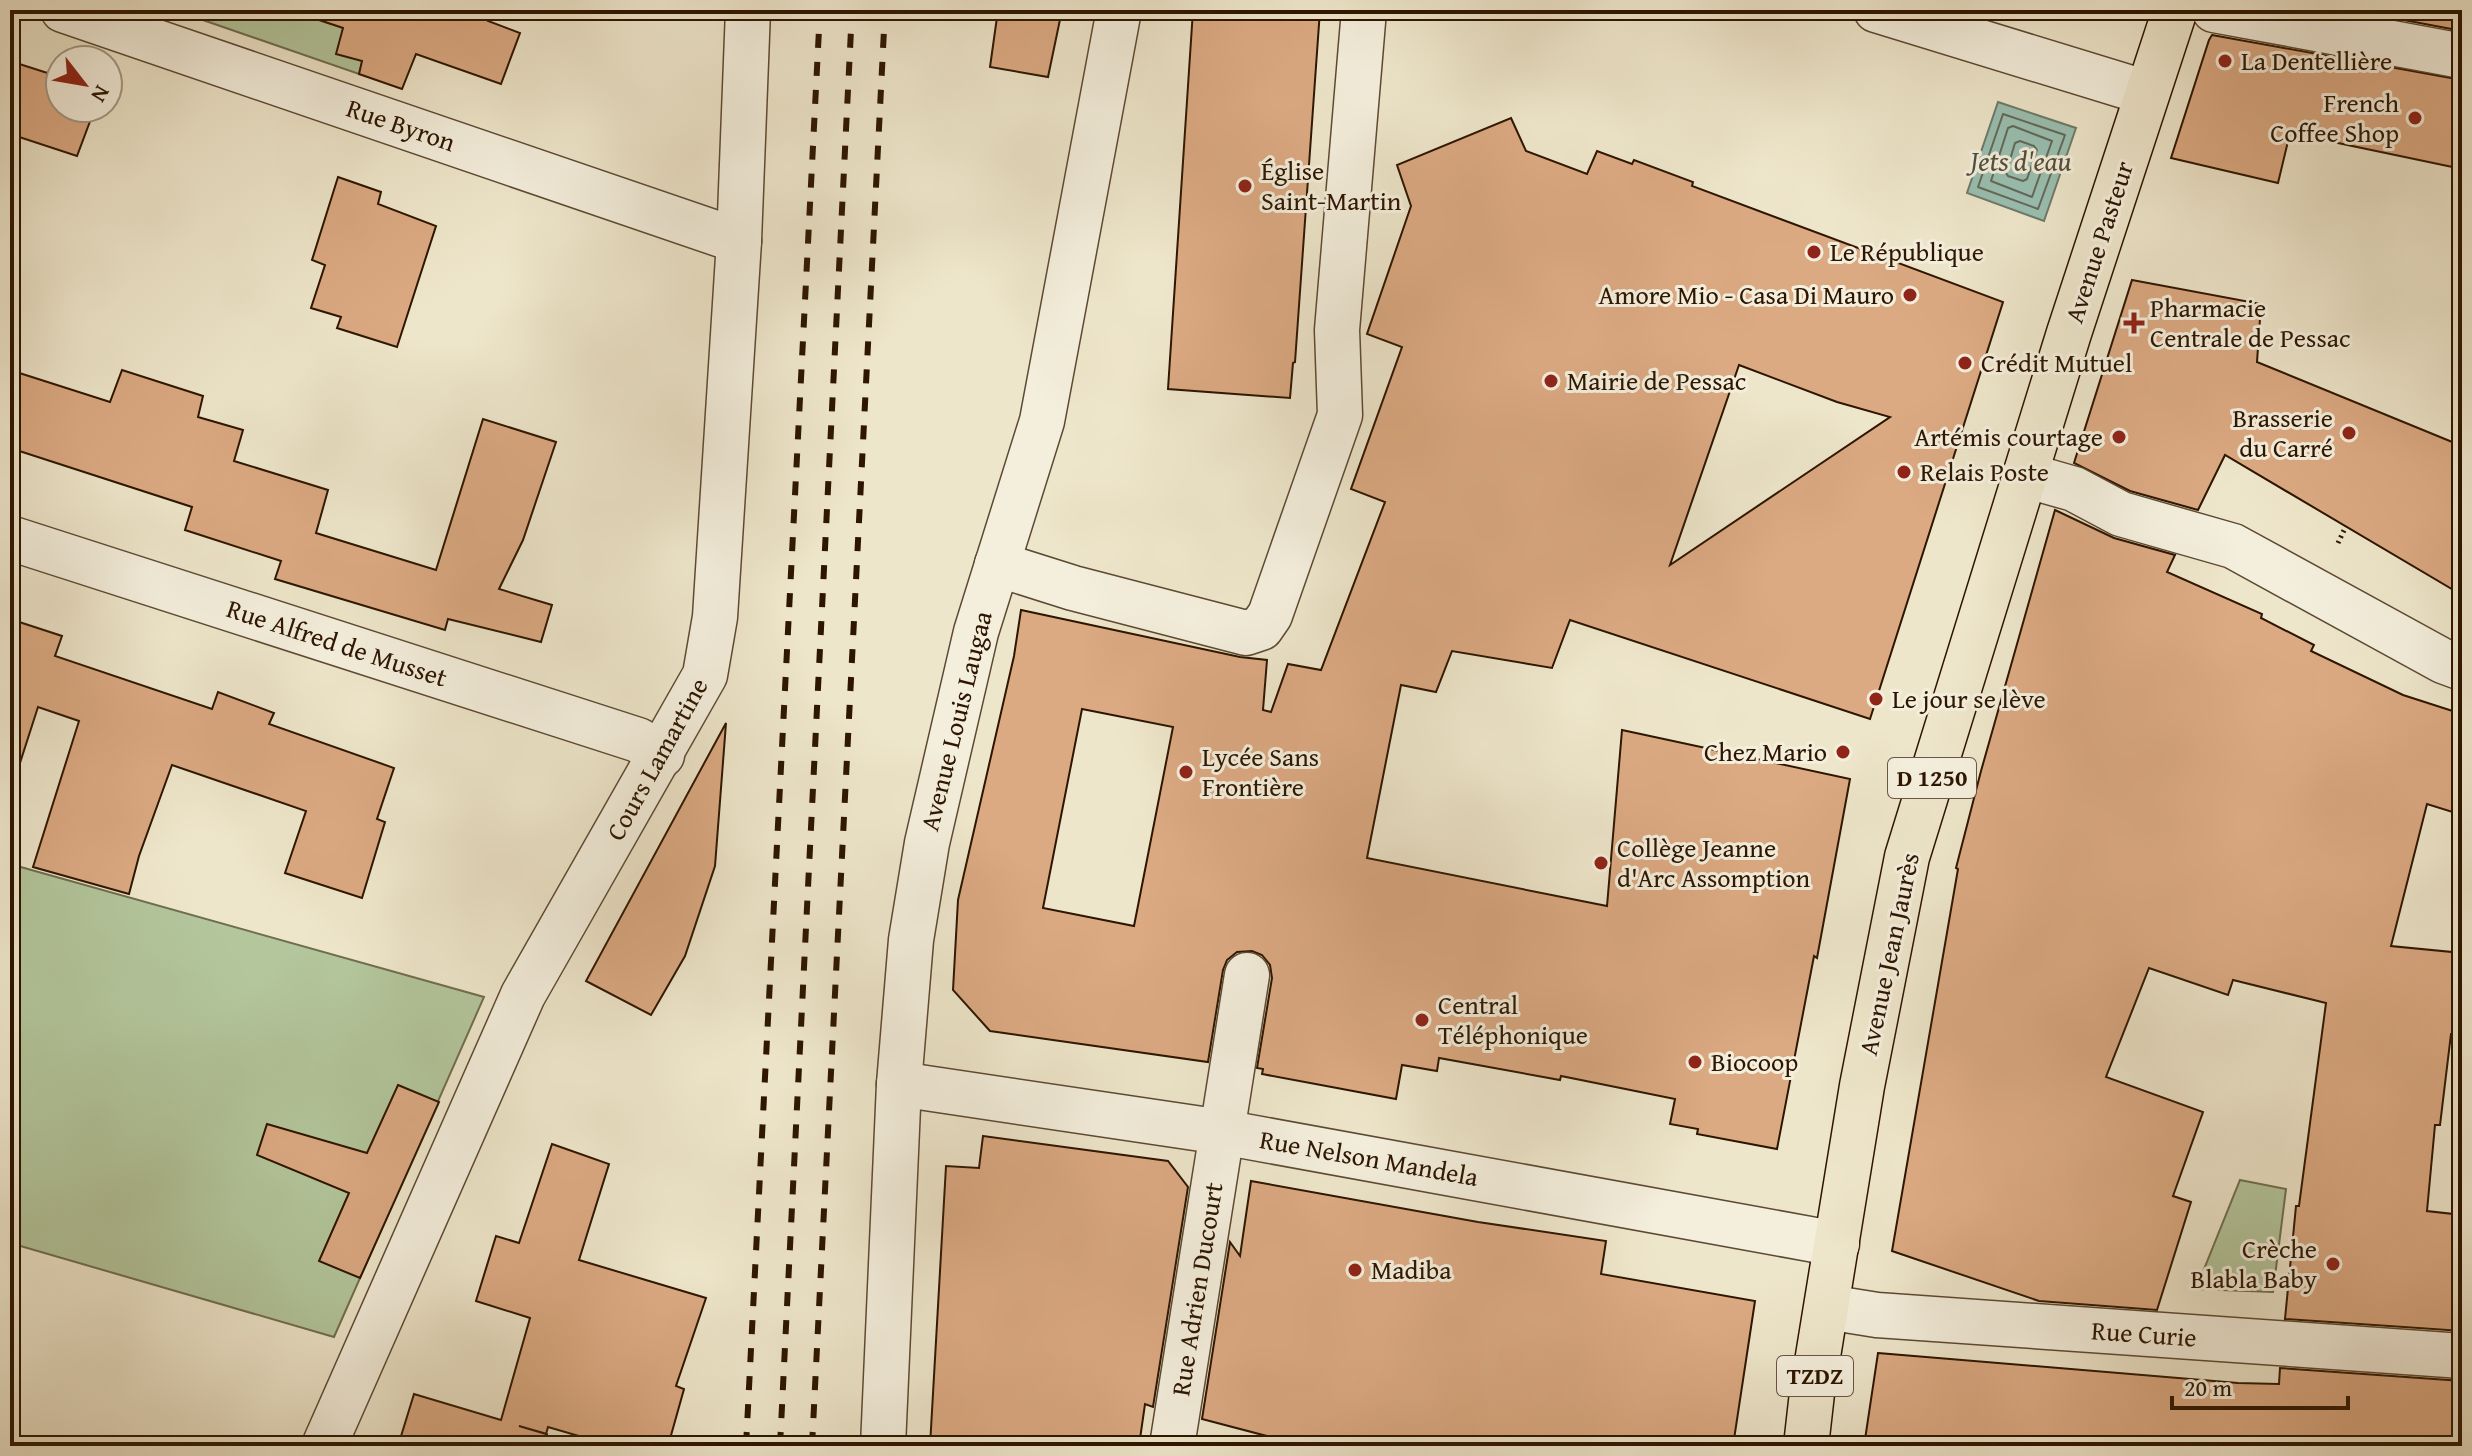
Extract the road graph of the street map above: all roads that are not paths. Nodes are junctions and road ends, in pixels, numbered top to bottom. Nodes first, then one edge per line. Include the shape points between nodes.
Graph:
1 (63, 10) edge
2 (748, 10) edge
3 (1119, 10) edge
4 (1876, 10) edge
5 (2175, 10) edge
6 (2214, 10) edge
7 (1363, 28) edge
8 (2462, 56) edge
9 (2147, 93) junction
10 (739, 241) junction
11 (2025, 475) junction
12 (10, 538) edge
13 (997, 564) junction
14 (2462, 668) edge
15 (662, 755) junction
16 (1247, 975) dead end
17 (899, 1084) junction
18 (1222, 1132) junction
19 (1837, 1244) junction
20 (1827, 1307) junction
21 (2462, 1356) edge
22 (324, 1446) edge
23 (883, 1446) edge
24 (1172, 1446) edge
25 (1806, 1446) edge

1 - 10 street, Rue Byron
2 - 10 street, Cours Lamartine
3 - 13 street, Avenue Louis Laugaa via 1042,421
4 - 9 street
5 - 9 main road, Avenue Pasteur / D 1250
6 - 8 street
7 - 13 street via 1337,330 1340,415 1270,615 1261,628 1246,633
9 - 11 main road, Avenue Pasteur / D 1250
10 - 15 street, Cours Lamartine via 715,617 705,675
11 - 14 street via 2074,489 2121,514 2233,546
11 - 19 main road, Avenue Jean Jaurès / D 1250 via 1907,857
12 - 15 street, Rue Alfred de Musset via 638,740
13 - 17 street, Avenue Louis Laugaa via 927,843 911,940
15 - 22 street, Cours Lamartine via 523,995
16 - 18 street, Rue Adrien Ducourt
17 - 18 street, Rue Nelson Mandela
17 - 23 street, Avenue Louis Laugaa
18 - 19 street, Rue Nelson Mandela
18 - 24 street, Rue Adrien Ducourt
19 - 20 main road, Avenue Jean Jaurès / D 1250
20 - 21 street, Rue Curie via 1877,1315
20 - 25 main road, Avenue Jean Jaurès / TZDZ

